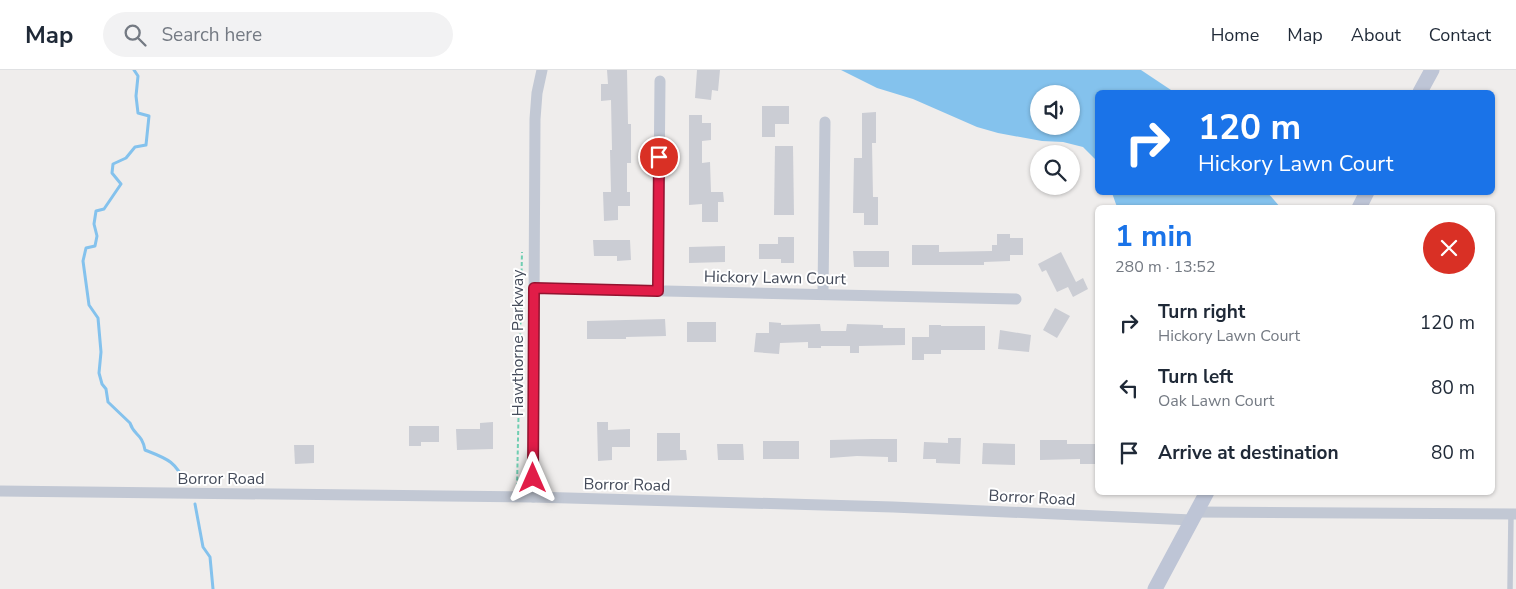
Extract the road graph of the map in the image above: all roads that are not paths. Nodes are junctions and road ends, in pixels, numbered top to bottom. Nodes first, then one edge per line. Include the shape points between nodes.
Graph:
1 (542, 70) edge
2 (1432, 70) edge
3 (660, 81) dead end
4 (1421, 90) edge
5 (825, 122) dead end
6 (534, 288) junction
7 (658, 291) junction
8 (823, 294) junction
9 (1016, 299) dead end
10 (0, 491) edge
11 (1205, 495) edge
12 (532, 498) junction
13 (1513, 514) edge
14 (1194, 516) junction
15 (1155, 589) edge
16 (1510, 589) edge

1 - 6 street, Hawthorne Parkway via 535,119
2 - 4 main road
3 - 7 street
5 - 8 street
6 - 7 street, Hickory Lawn Court
6 - 12 street, Hawthorne Parkway
7 - 8 street, Hickory Lawn Court
8 - 9 street, Hickory Lawn Court
10 - 12 street, Borror Road
11 - 14 main road
12 - 14 street, Borror Road
13 - 14 street, Borror Road
13 - 16 lane
14 - 15 main road

